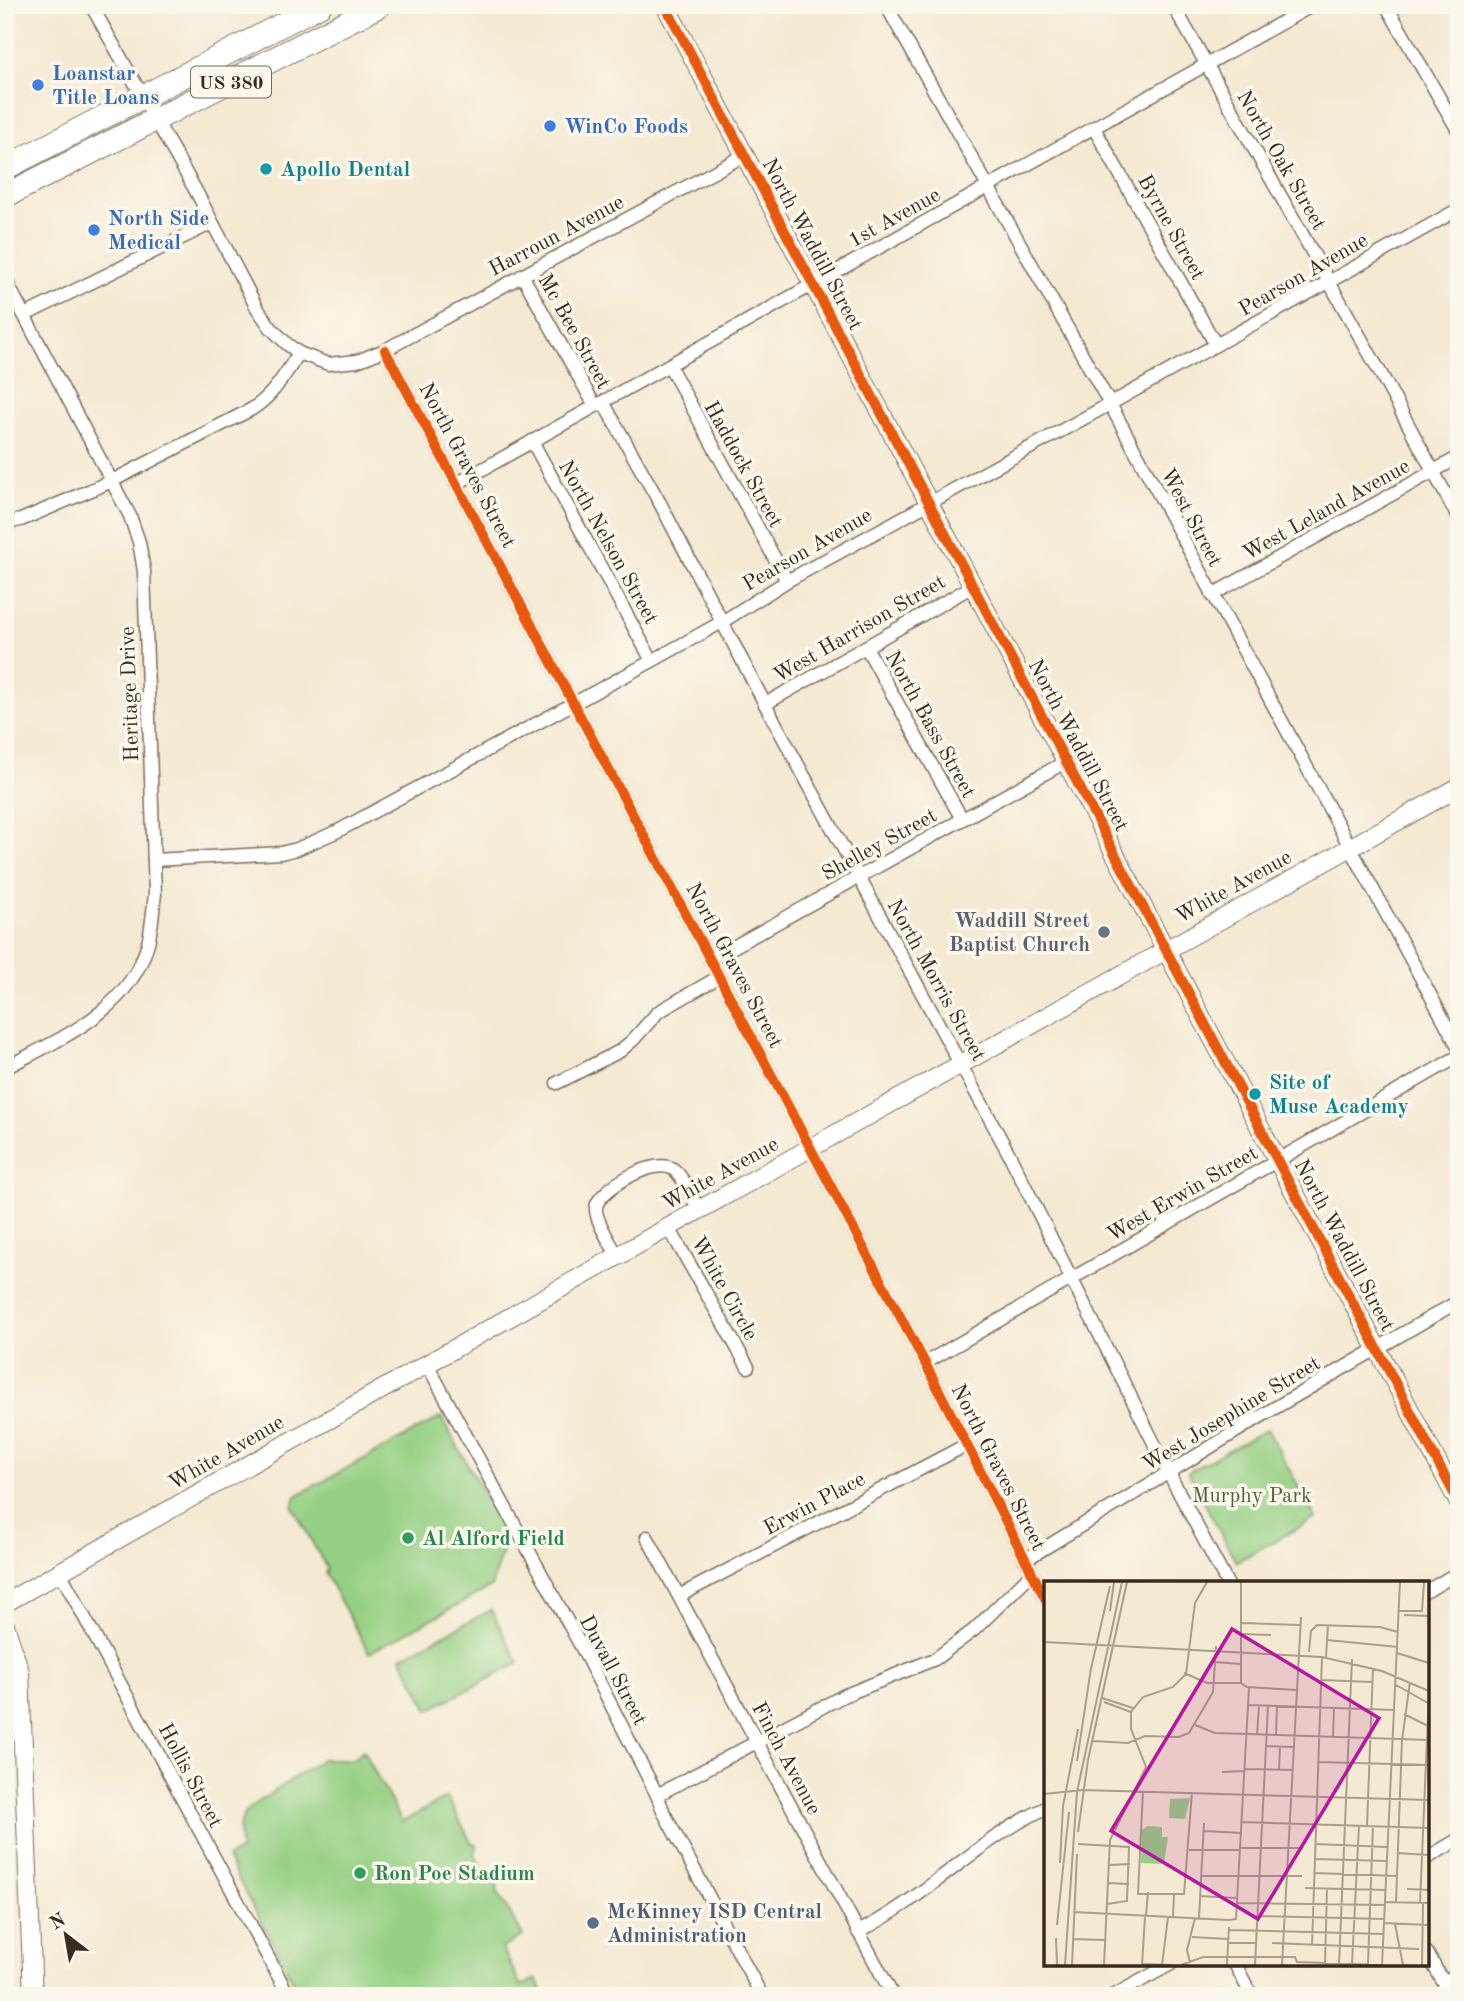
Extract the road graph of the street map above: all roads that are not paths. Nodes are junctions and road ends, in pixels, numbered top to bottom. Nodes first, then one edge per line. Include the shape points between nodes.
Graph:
1 (91, 5) edge
2 (320, 5) edge
3 (380, 5) edge
4 (664, 5) edge
5 (886, 5) edge
6 (1173, 5) edge
7 (1313, 5) edge
8 (1386, 5) edge
9 (1206, 65) junction
10 (142, 98) junction
11 (155, 121) junction
12 (1094, 128) junction
13 (1459, 132) edge
14 (745, 155) junction
15 (5, 168) edge
16 (989, 186) junction
17 (5, 196) edge
18 (1459, 208) edge
19 (212, 223) junction
20 (522, 275) junction
21 (5, 279) edge
22 (1328, 281) junction
23 (812, 284) junction
24 (25, 315) junction
25 (1216, 345) junction
26 (385, 350) junction
27 (299, 353) junction
28 (668, 365) junction
29 (599, 404) junction
30 (1110, 404) junction
31 (532, 442) junction
32 (1459, 457) edge
33 (1434, 471) junction
34 (112, 481) junction
35 (456, 484) junction
36 (929, 502) junction
37 (1459, 519) edge
38 (5, 523) edge
39 (786, 581) junction
40 (973, 586) junction
41 (1212, 595) junction
42 (722, 622) junction
43 (866, 647) junction
44 (652, 661) junction
45 (574, 704) junction
46 (765, 704) junction
47 (1067, 761) junction
48 (1459, 787) edge
49 (962, 819) junction
50 (1349, 848) junction
51 (155, 860) junction
52 (859, 877) junction
53 (1165, 950) junction
54 (710, 960) junction
55 (719, 977) junction
56 (1459, 1048) edge
57 (1459, 1056) edge
58 (961, 1064) junction
59 (5, 1068) edge
60 (557, 1083) dead end
61 (810, 1149) junction
62 (1277, 1161) junction
63 (699, 1210) junction
64 (669, 1228) junction
65 (618, 1257) junction
66 (1071, 1279) junction
67 (1459, 1301) edge
68 (1378, 1348) junction
69 (925, 1363) junction
70 (427, 1364) junction
71 (748, 1367) dead end
72 (967, 1445) junction
73 (1170, 1472) junction
74 (1459, 1503) edge
75 (648, 1537) dead end
76 (1025, 1560) junction
77 (60, 1572) junction
78 (1459, 1572) edge
79 (1031, 1573) junction
80 (1226, 1581) edge
81 (1429, 1590) edge
82 (678, 1596) junction
83 (1044, 1596) edge
84 (5, 1603) edge
85 (5, 1625) edge
86 (756, 1741) junction
87 (657, 1795) junction
88 (1044, 1809) edge
89 (1459, 1839) edge
90 (1429, 1857) edge
91 (858, 1932) junction
92 (1429, 1957) edge
93 (1167, 1966) edge
94 (1237, 1968) edge
95 (1459, 1974) edge
96 (1444, 1983) junction
97 (33, 1996) edge
98 (289, 1996) edge
99 (762, 1996) edge
100 (893, 1996) edge
101 (1113, 1996) edge
102 (1252, 1996) edge
103 (1451, 1996) edge

1 - 10 street
2 - 10 highway, US 380
3 - 11 highway, US 380
4 - 14 street, North Waddill Street
5 - 16 street, West Street
6 - 9 street, North Oak Street
7 - 9 street, 1st Avenue
8 - 13 street
9 - 12 street, 1st Avenue
9 - 22 street, North Oak Street
10 - 11 street
10 - 15 highway, US 380
11 - 17 highway, US 380
11 - 19 street
12 - 16 street, 1st Avenue
12 - 25 street, Byrne Street
14 - 20 street, Harroun Avenue
14 - 23 street, North Waddill Street
16 - 23 street, 1st Avenue
16 - 30 street, West Street
18 - 22 street, Pearson Avenue
19 - 24 street
19 - 27 street via 265,319
20 - 26 street, Harroun Avenue
20 - 29 street, Mc Bee Street
21 - 24 street, Heritage Drive
22 - 25 street, Pearson Avenue
22 - 33 street, North Oak Street
23 - 28 street, 1st Avenue
23 - 36 street, North Waddill Street
24 - 34 street, Heritage Drive
25 - 30 street, Pearson Avenue
26 - 27 street via 335,364
26 - 35 street, North Graves Street
27 - 34 street via 265,401
28 - 29 street, 1st Avenue
28 - 39 street, Haddock Street
29 - 31 street, 1st Avenue
29 - 42 street, North Morris Street via 661,505
30 - 36 street, Pearson Avenue
30 - 41 street, West Street
31 - 35 street, 1st Avenue
31 - 44 street, North Nelson Street
32 - 33 street, West Leland Avenue
33 - 37 street, North Oak Street
33 - 41 street, West Leland Avenue
34 - 38 street
34 - 51 street, Heritage Drive via 130,516 144,571
35 - 45 street, North Graves Street
36 - 39 street, Pearson Avenue
36 - 40 street, North Waddill Street
39 - 42 street, Pearson Avenue
40 - 43 street, West Harrison Street
40 - 47 street, North Waddill Street
41 - 50 street, West Street
42 - 44 street, Pearson Avenue
42 - 46 street, North Morris Street
43 - 46 street, West Harrison Street
43 - 49 street, North Bass Street
44 - 45 street, Pearson Avenue
45 - 51 street, Pearson Avenue via 298,849 267,855
45 - 54 street, North Graves Street
46 - 52 street, North Morris Street
47 - 49 street, Shelley Street
47 - 53 street, North Waddill Street
48 - 50 street, White Avenue
49 - 52 street, Shelley Street
50 - 53 street, White Avenue
50 - 56 street, West Street
51 - 59 street, Heritage Drive via 148,944 131,981 87,1024
52 - 54 street, Shelley Street
52 - 58 street, North Morris Street
53 - 58 street, White Avenue
53 - 62 street, North Waddill Street
54 - 55 street, North Graves Street
55 - 60 street via 658,1013 620,1051
55 - 61 street, North Graves Street
57 - 62 street, West Erwin Street
58 - 61 street, White Avenue
58 - 66 street, North Morris Street
61 - 63 street, White Avenue
61 - 69 street, North Graves Street
62 - 66 street, West Erwin Street
62 - 68 street, North Waddill Street
63 - 64 street, White Avenue
63 - 65 street via 675,1171 666,1166 637,1172 618,1183 596,1206
64 - 65 street, White Avenue
64 - 71 street, White Circle
65 - 70 street, White Avenue
66 - 69 street, West Erwin Street
66 - 73 street, North Morris Street
67 - 68 street, West Josephine Street
68 - 73 street, West Josephine Street
68 - 74 street, North Waddill Street
69 - 72 street, North Graves Street
70 - 77 street, White Avenue
70 - 87 street, Duvall Street
72 - 76 street, North Graves Street
72 - 82 street, Erwin Place
73 - 76 street, West Josephine Street
73 - 80 street, North Morris Street
75 - 82 street, Finch Avenue
76 - 79 street, North Graves Street
77 - 84 street, White Avenue
77 - 98 street, Hollis Street
78 - 81 street
79 - 83 street, North Graves Street
79 - 86 street via 974,1630 935,1659 843,1696
82 - 86 street, Finch Avenue
85 - 97 street via 20,1672
86 - 87 street
86 - 91 street, Finch Avenue
87 - 99 street, Duvall Street
88 - 91 street via 1004,1829 914,1897
89 - 90 street
91 - 100 street, Finch Avenue
92 - 96 street
93 - 101 street
94 - 102 street
95 - 96 street
96 - 103 street

